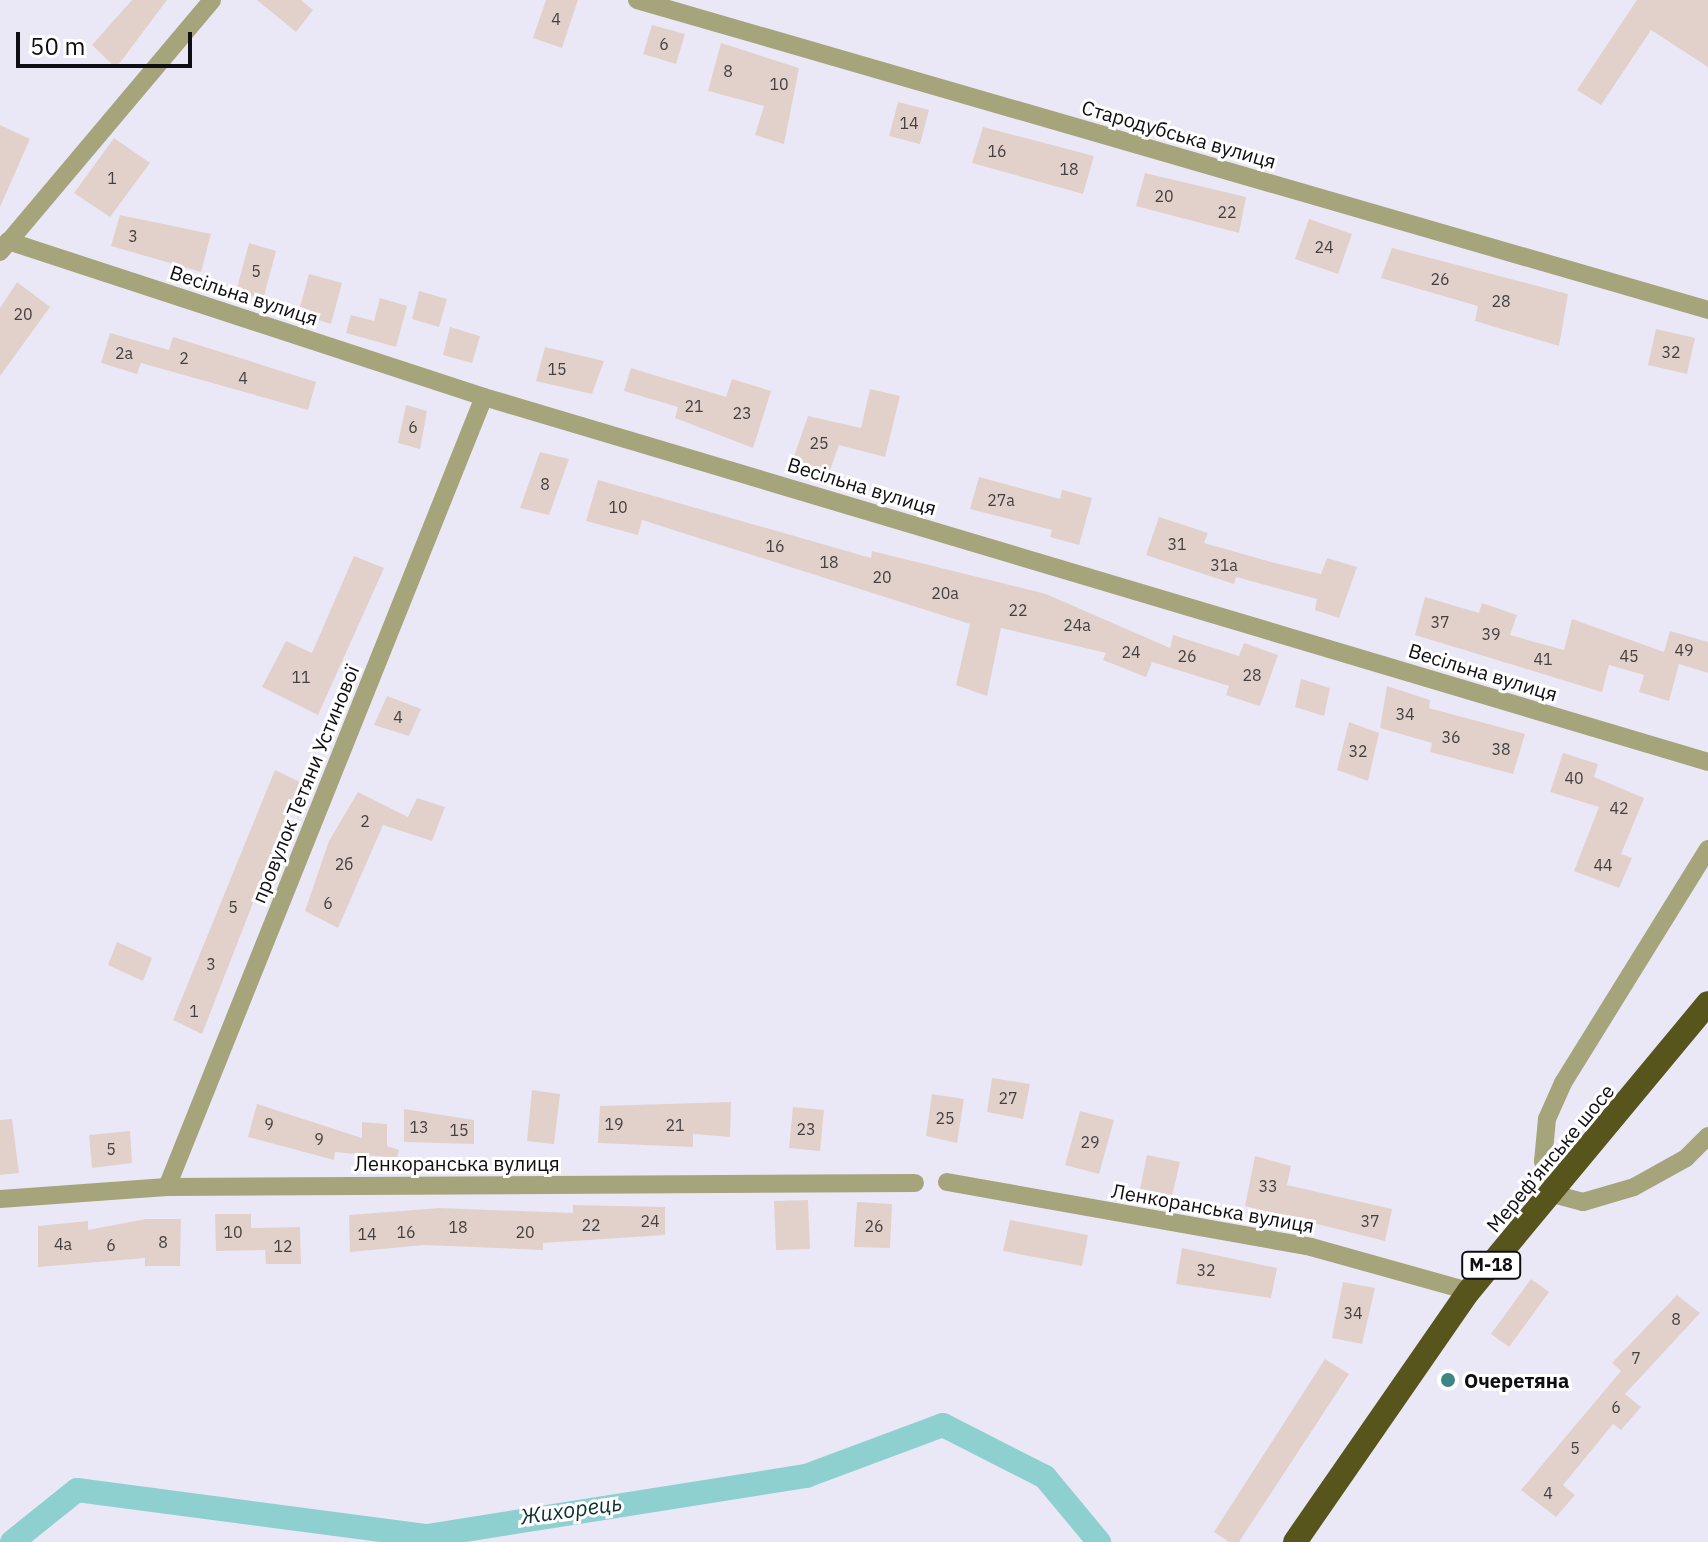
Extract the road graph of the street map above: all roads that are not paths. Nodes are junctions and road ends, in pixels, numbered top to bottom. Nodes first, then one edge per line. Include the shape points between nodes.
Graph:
1 (212, 0) edge
2 (637, 0) edge
3 (4, 247) edge
4 (1708, 310) edge
5 (484, 397) junction
6 (1708, 762) edge
7 (1708, 849) edge
8 (1708, 1003) edge
9 (1708, 1136) edge
10 (947, 1182) dead end
11 (915, 1183) dead end
12 (167, 1187) junction
13 (1553, 1194) junction
14 (0, 1199) edge
15 (1469, 1291) junction
16 (1295, 1542) edge

1 - 3 street
2 - 4 street, Стародубська вулиця
3 - 5 street, Весільна вулиця
5 - 6 street, Весільна вулиця
5 - 12 street, провулок Тетяни Устинової
7 - 13 street via 1558,1095 1543,1161
8 - 13 highway, Мереф’янське шосе / М-18
9 - 13 street via 1686,1158 1634,1187 1583,1202
10 - 15 street, Ленкоранська вулиця via 1311,1247
11 - 12 street, Ленкоранська вулиця
12 - 14 street, Ленкоранська вулиця
13 - 15 highway, Мереф’янське шосе / М-18
15 - 16 highway, Мереф’янське шосе / М-18

